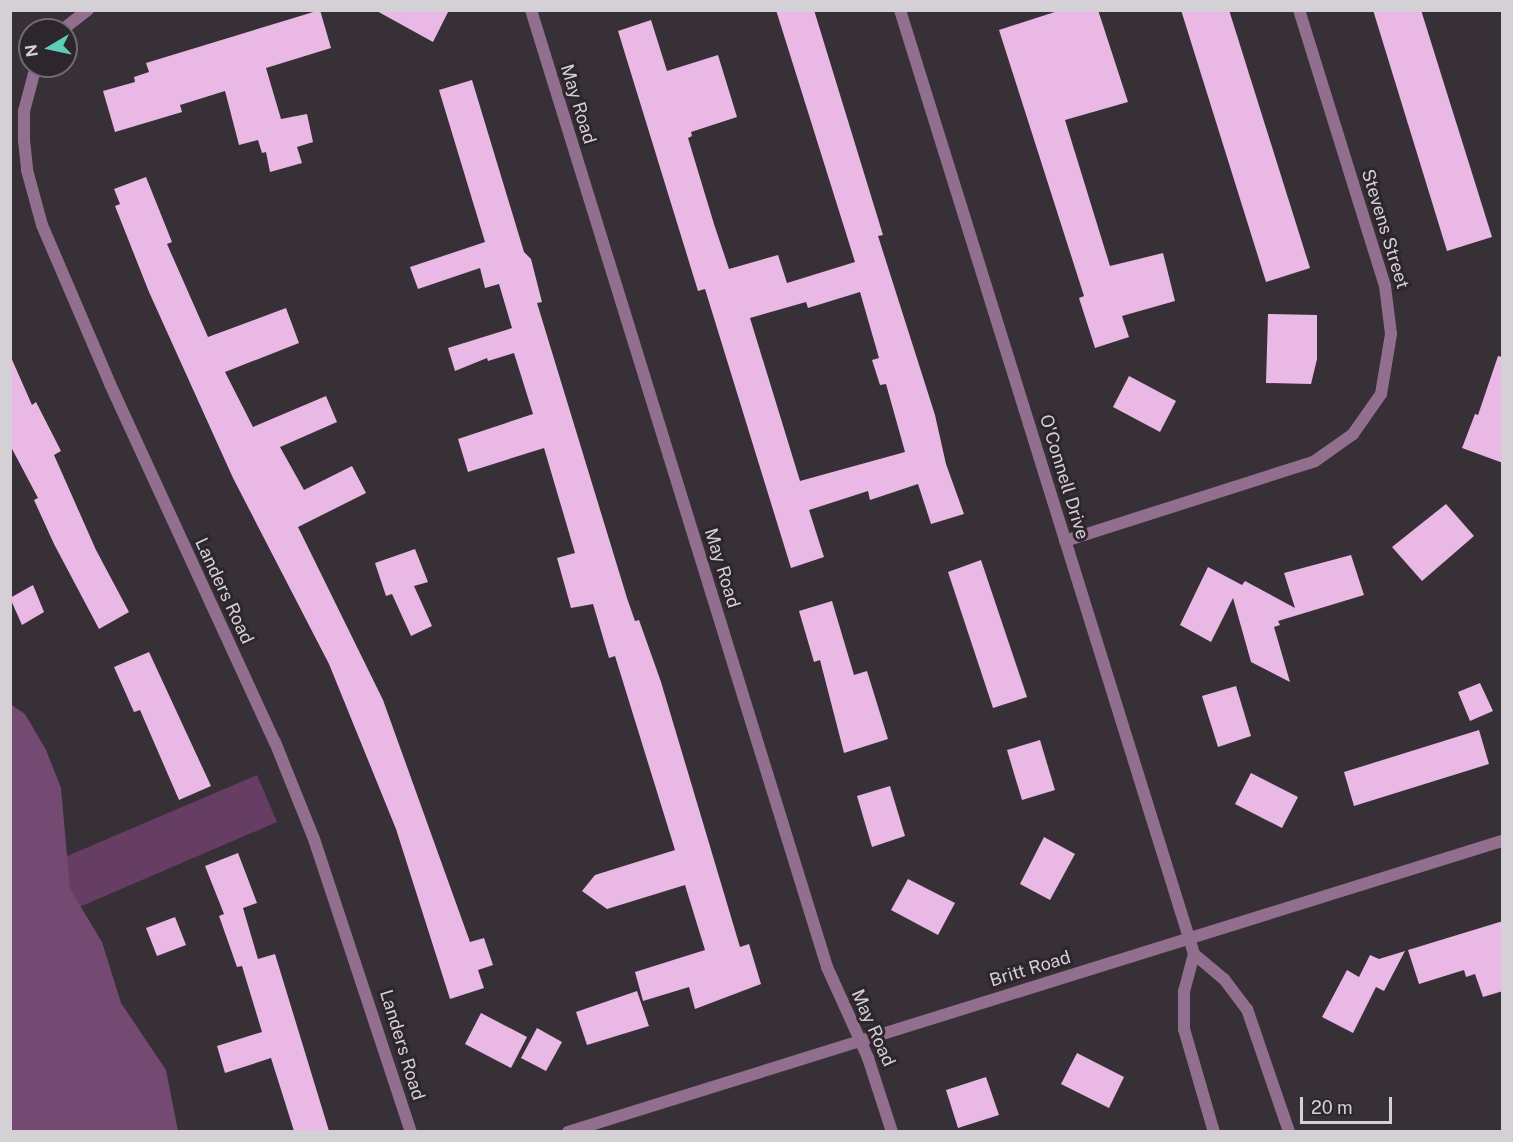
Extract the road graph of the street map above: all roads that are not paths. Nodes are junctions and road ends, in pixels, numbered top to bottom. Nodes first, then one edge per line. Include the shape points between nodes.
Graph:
1 (531, 10) edge
2 (900, 10) edge
3 (1299, 10) edge
4 (32, 78) edge
5 (10, 120) edge
6 (24, 123) junction
7 (1065, 541) junction
8 (1503, 841) edge
9 (1189, 938) junction
10 (1194, 954) junction
11 (860, 1041) junction
12 (411, 1131) edge
13 (568, 1131) edge
14 (892, 1131) edge
15 (1214, 1131) edge
16 (1289, 1131) edge

1 - 11 street, May Road via 827,967
2 - 7 street, O'Connell Drive
3 - 7 street, Stevens Street via 1385,286 1391,334 1381,394 1353,434 1316,461
4 - 6 street, Landers Road
5 - 6 street
6 - 12 street, Landers Road via 27,170 42,225 310,828 350,938
7 - 9 street, O'Connell Drive
8 - 9 street, Britt Road
9 - 10 street, O'Connell Drive
9 - 11 street, Britt Road
10 - 15 street via 1184,991 1184,1029
10 - 16 street via 1224,979 1247,1010
11 - 13 street, Britt Road
11 - 14 street, May Road

